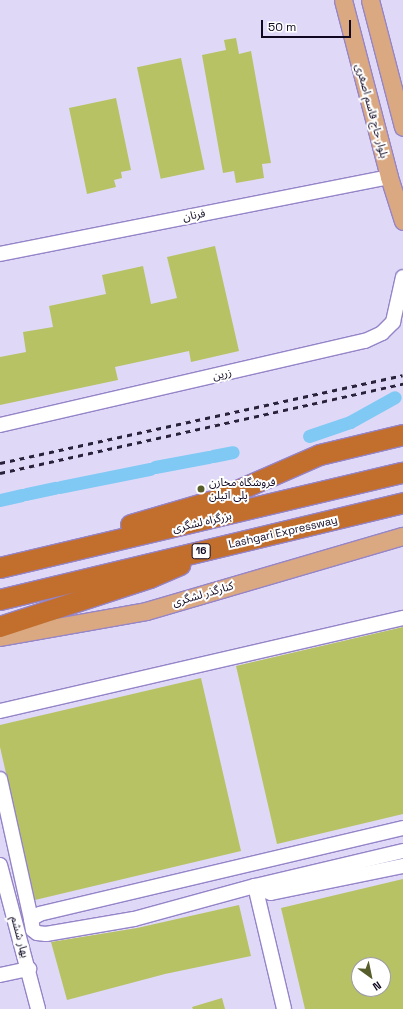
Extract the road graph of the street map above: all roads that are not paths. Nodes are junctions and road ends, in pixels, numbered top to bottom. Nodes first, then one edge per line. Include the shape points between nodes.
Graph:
1 (343, 0) edge
2 (370, 0) edge
3 (403, 127) edge
4 (389, 176) junction
5 (399, 196) edge
6 (403, 221) edge
7 (0, 254) edge
8 (403, 277) edge
9 (0, 425) edge
10 (403, 436) edge
11 (403, 473) edge
12 (403, 503) edge
13 (403, 536) edge
14 (243, 542) junction
15 (54, 555) junction
16 (0, 568) edge
17 (0, 600) edge
18 (403, 618) edge
19 (0, 627) edge
20 (0, 637) edge
21 (0, 711) edge
22 (0, 779) edge
23 (403, 828) edge
24 (403, 852) edge
25 (0, 865) edge
26 (403, 866) edge
27 (255, 886) junction
28 (31, 919) junction
29 (29, 969) junction
30 (0, 975) edge
31 (38, 1009) edge
32 (284, 1009) edge

1 - 4 main road, بلوار حاج قاسم اصغری
2 - 3 main road
4 - 5 main road, بلوار حاج قاسم اصغری
4 - 7 street, فرنان
5 - 6 main road, بلوار حاج قاسم اصغری
8 - 9 street, زرین via 393,322 382,333 365,341
10 - 15 highway via 320,455 217,500 100,534
11 - 15 highway, بزرگراه لشگری
12 - 14 highway, Lashgari Expressway / 16
13 - 20 main road, کنارگذر لشگری via 146,611
14 - 17 highway, Lashgari Expressway / 16
14 - 19 highway via 150,578
15 - 16 highway, بزرگراه لشگری
18 - 21 street
22 - 28 street
23 - 28 street via 40,914
24 - 27 street
25 - 29 street, بهار ششم
26 - 27 street via 271,893
27 - 28 street via 134,919 46,934 33,930
27 - 32 street
29 - 30 street
29 - 31 street, بهار ششم

